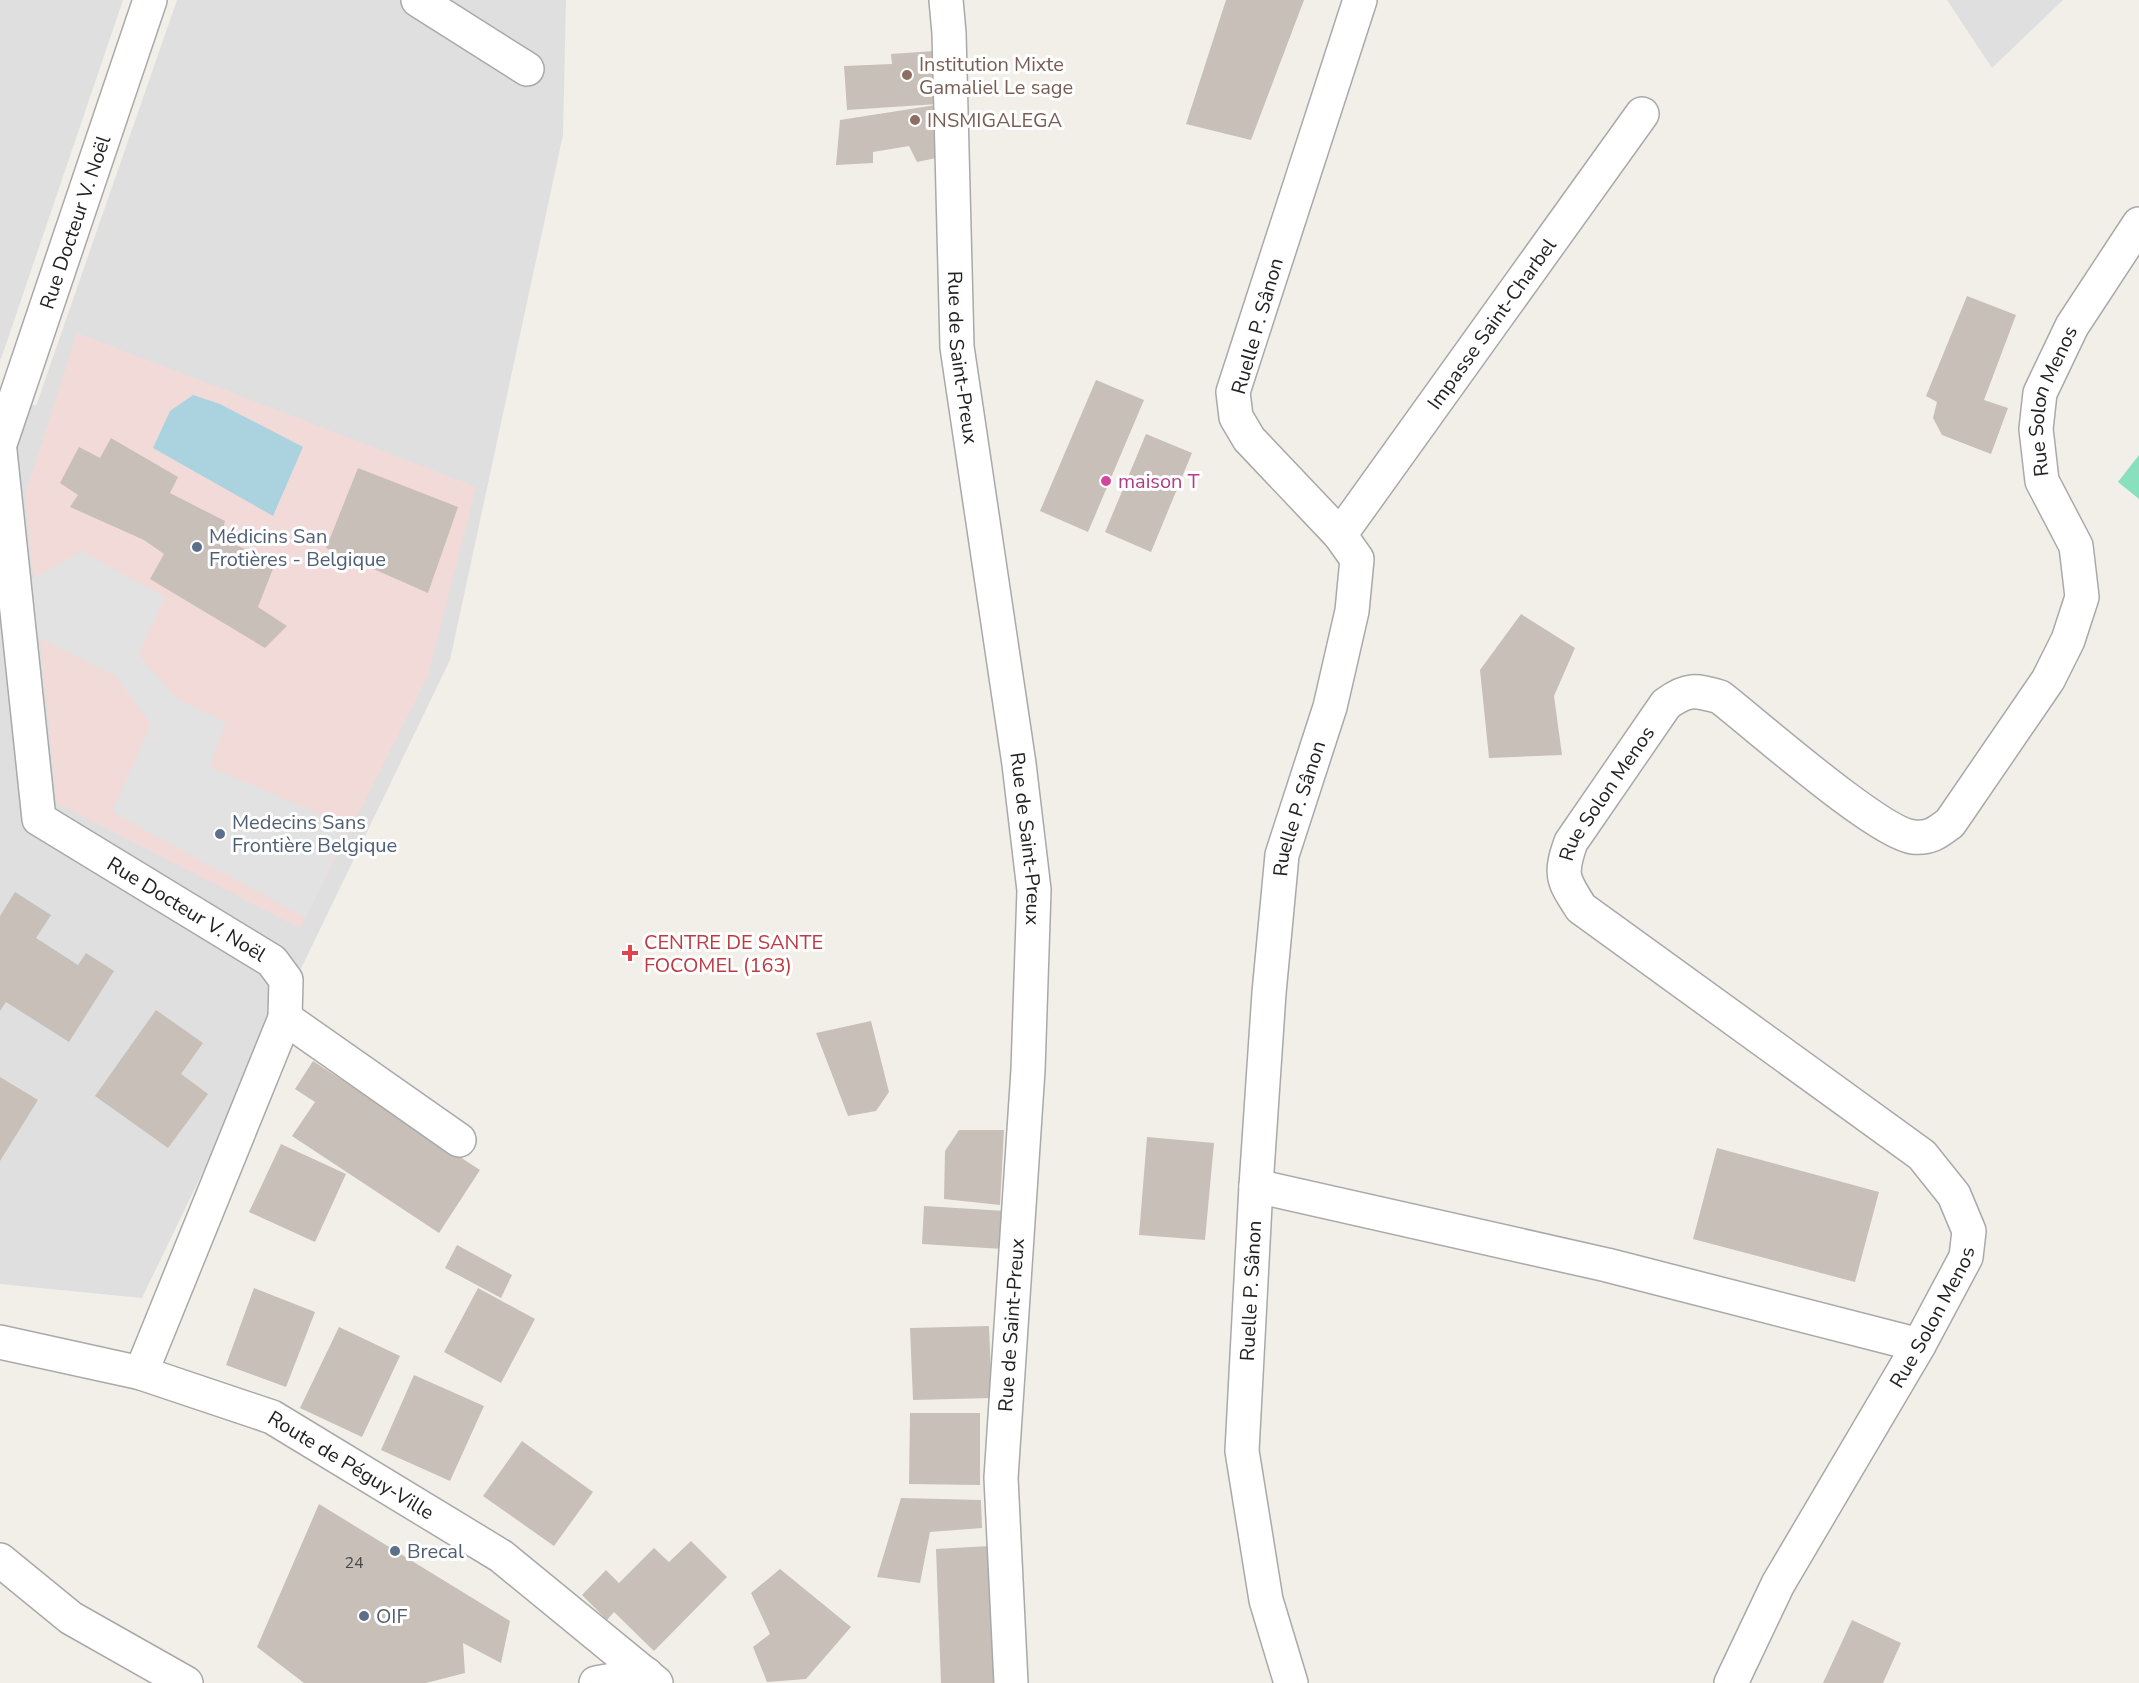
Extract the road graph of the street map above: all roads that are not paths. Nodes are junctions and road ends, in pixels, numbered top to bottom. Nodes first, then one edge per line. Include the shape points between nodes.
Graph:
1 (150, 0) edge
2 (418, 0) edge
3 (946, 0) edge
4 (1360, 0) edge
5 (527, 69) dead end
6 (1642, 114) dead end
7 (2139, 225) edge
8 (0, 444) edge
9 (0, 451) edge
10 (1340, 535) junction
11 (285, 1018) junction
12 (459, 1140) dead end
13 (1256, 1186) junction
14 (0, 1342) edge
15 (1919, 1345) junction
16 (141, 1373) junction
17 (0, 1560) edge
18 (651, 1678) edge
19 (186, 1683) edge
20 (596, 1683) edge
21 (1011, 1683) edge
22 (1291, 1683) edge
23 (1731, 1683) edge

1 - 8 street, Rue Docteur V. Noël
2 - 5 street
3 - 21 street, Rue de Saint-Preux via 957,347 1034,890 1028,1070 1000,1478
4 - 10 street, Ruelle P. Sânon via 1233,393 1236,417 1249,439
6 - 10 street, Impasse Saint-Charbel
7 - 15 street, Rue Solon Menos via 2072,326 2040,393 2036,429 2042,481 2076,546 2082,597 2068,640 2048,680 1950,823 1933,836 1912,837 1876,820 1720,697 1694,690 1666,704 1571,842 1563,864 1563,881 1581,908 1922,1155 1954,1195 1970,1231 1966,1257
9 - 11 street, Rue Docteur V. Noël via 39,819 272,961 286,980
10 - 13 street, Ruelle P. Sânon via 1357,559 1352,610 1330,707 1282,855
11 - 12 street
11 - 16 street, Rue Docteur V. Noël
13 - 15 street via 1607,1265
13 - 22 street, Ruelle P. Sânon via 1242,1451 1266,1600
14 - 16 street, Route de Péguy-Ville
15 - 23 street, Rue Solon Menos via 1778,1584
16 - 18 street, Route de Péguy-Ville via 272,1417 501,1556
17 - 19 street via 71,1618
18 - 20 street

